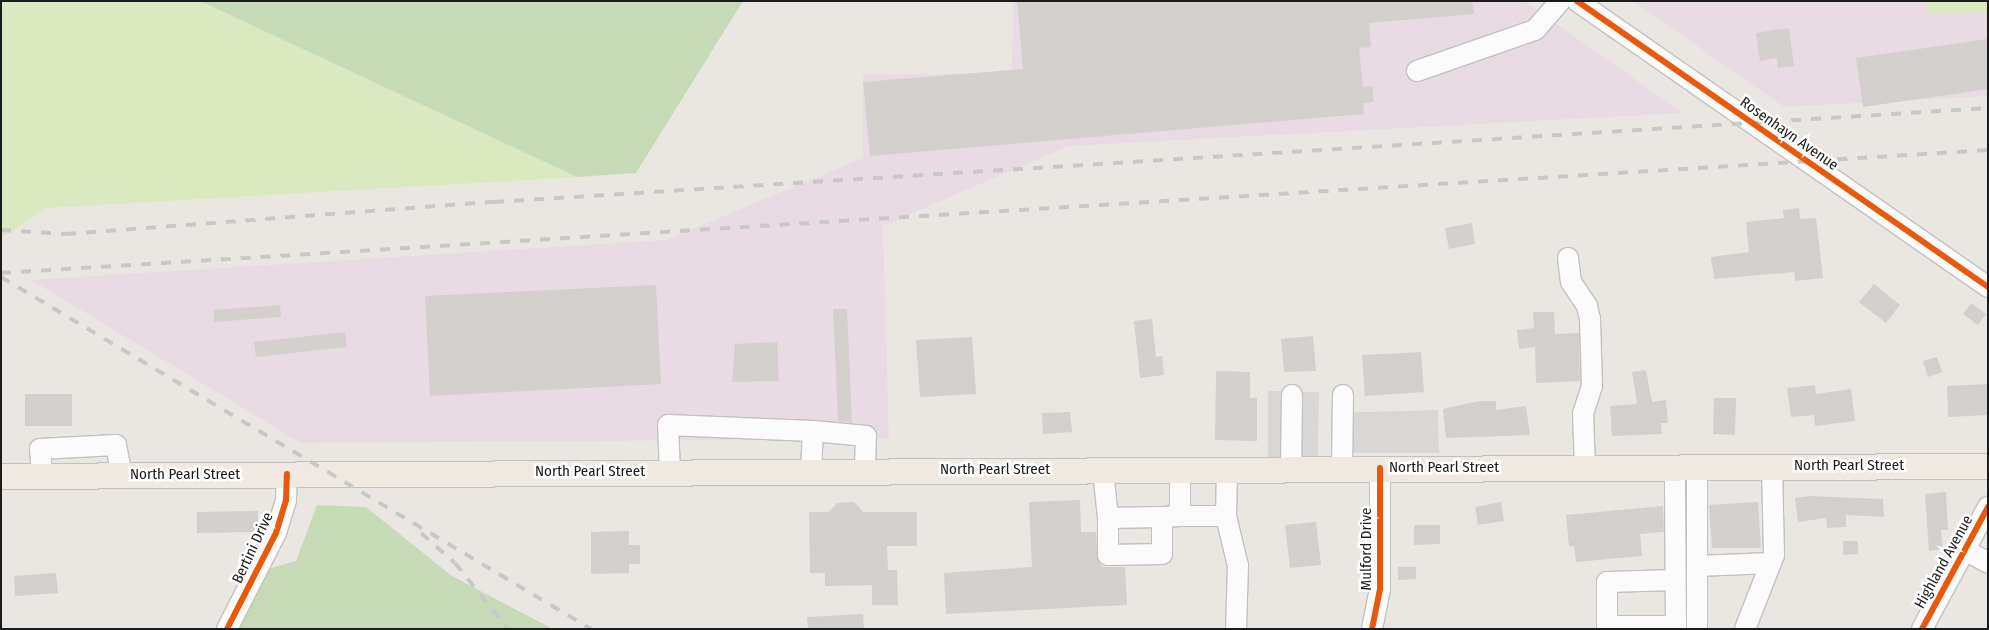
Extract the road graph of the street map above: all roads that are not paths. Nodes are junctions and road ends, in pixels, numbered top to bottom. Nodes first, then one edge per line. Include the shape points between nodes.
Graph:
1 (1560, 1) edge
2 (1577, 1) edge
3 (1417, 71) dead end
4 (1568, 258) dead end
5 (1988, 287) edge
6 (1292, 395) dead end
7 (1343, 395) dead end
8 (813, 430) junction
9 (1772, 465) junction
10 (1686, 466) junction
11 (1988, 466) edge
12 (1585, 467) junction
13 (1342, 468) junction
14 (1380, 468) junction
15 (1180, 469) junction
16 (1227, 469) junction
17 (1291, 469) junction
18 (865, 470) junction
19 (1103, 470) junction
20 (811, 471) junction
21 (670, 472) junction
22 (287, 474) junction
23 (1, 476) edge
24 (1988, 507) edge
25 (1171, 516) junction
26 (1226, 516) junction
27 (1108, 518) junction
28 (1964, 550) junction
29 (1770, 563) junction
30 (1988, 563) edge
31 (1697, 566) junction
32 (1674, 580) dead end
33 (227, 629) edge
34 (1236, 629) edge
35 (1372, 629) edge
36 (1698, 629) edge
37 (1744, 629) edge
38 (1922, 629) edge

1 - 3 street via 1535,30
2 - 5 street, Rosenhayn Avenue
4 - 12 street via 1571,282 1587,306 1590,319 1592,386 1583,414
6 - 17 street
7 - 13 street
8 - 18 street via 866,436
8 - 20 street
8 - 21 street via 668,425
9 - 10 main road, North Pearl Street
9 - 11 main road, North Pearl Street
9 - 29 street
10 - 12 main road, North Pearl Street
10 - 31 street
10 - 32 street
12 - 14 main road, North Pearl Street
13 - 14 main road, North Pearl Street
13 - 17 main road, North Pearl Street
14 - 35 street, Mulford Drive via 1380,589
15 - 16 main road, North Pearl Street
15 - 19 main road, North Pearl Street
15 - 25 street
16 - 17 main road, North Pearl Street
16 - 26 street
18 - 19 main road, North Pearl Street
18 - 20 main road, North Pearl Street
19 - 27 street
20 - 21 main road, North Pearl Street
21 - 22 main road, North Pearl Street
22 - 23 main road, North Pearl Street
22 - 33 street, Bertini Drive via 279,525
24 - 28 street, Highland Avenue
25 - 26 street
25 - 27 street
25 - 27 street via 1162,554 1108,555
26 - 34 street via 1238,566
28 - 30 street
28 - 38 street, Highland Avenue
29 - 31 street
29 - 37 street
31 - 36 street

